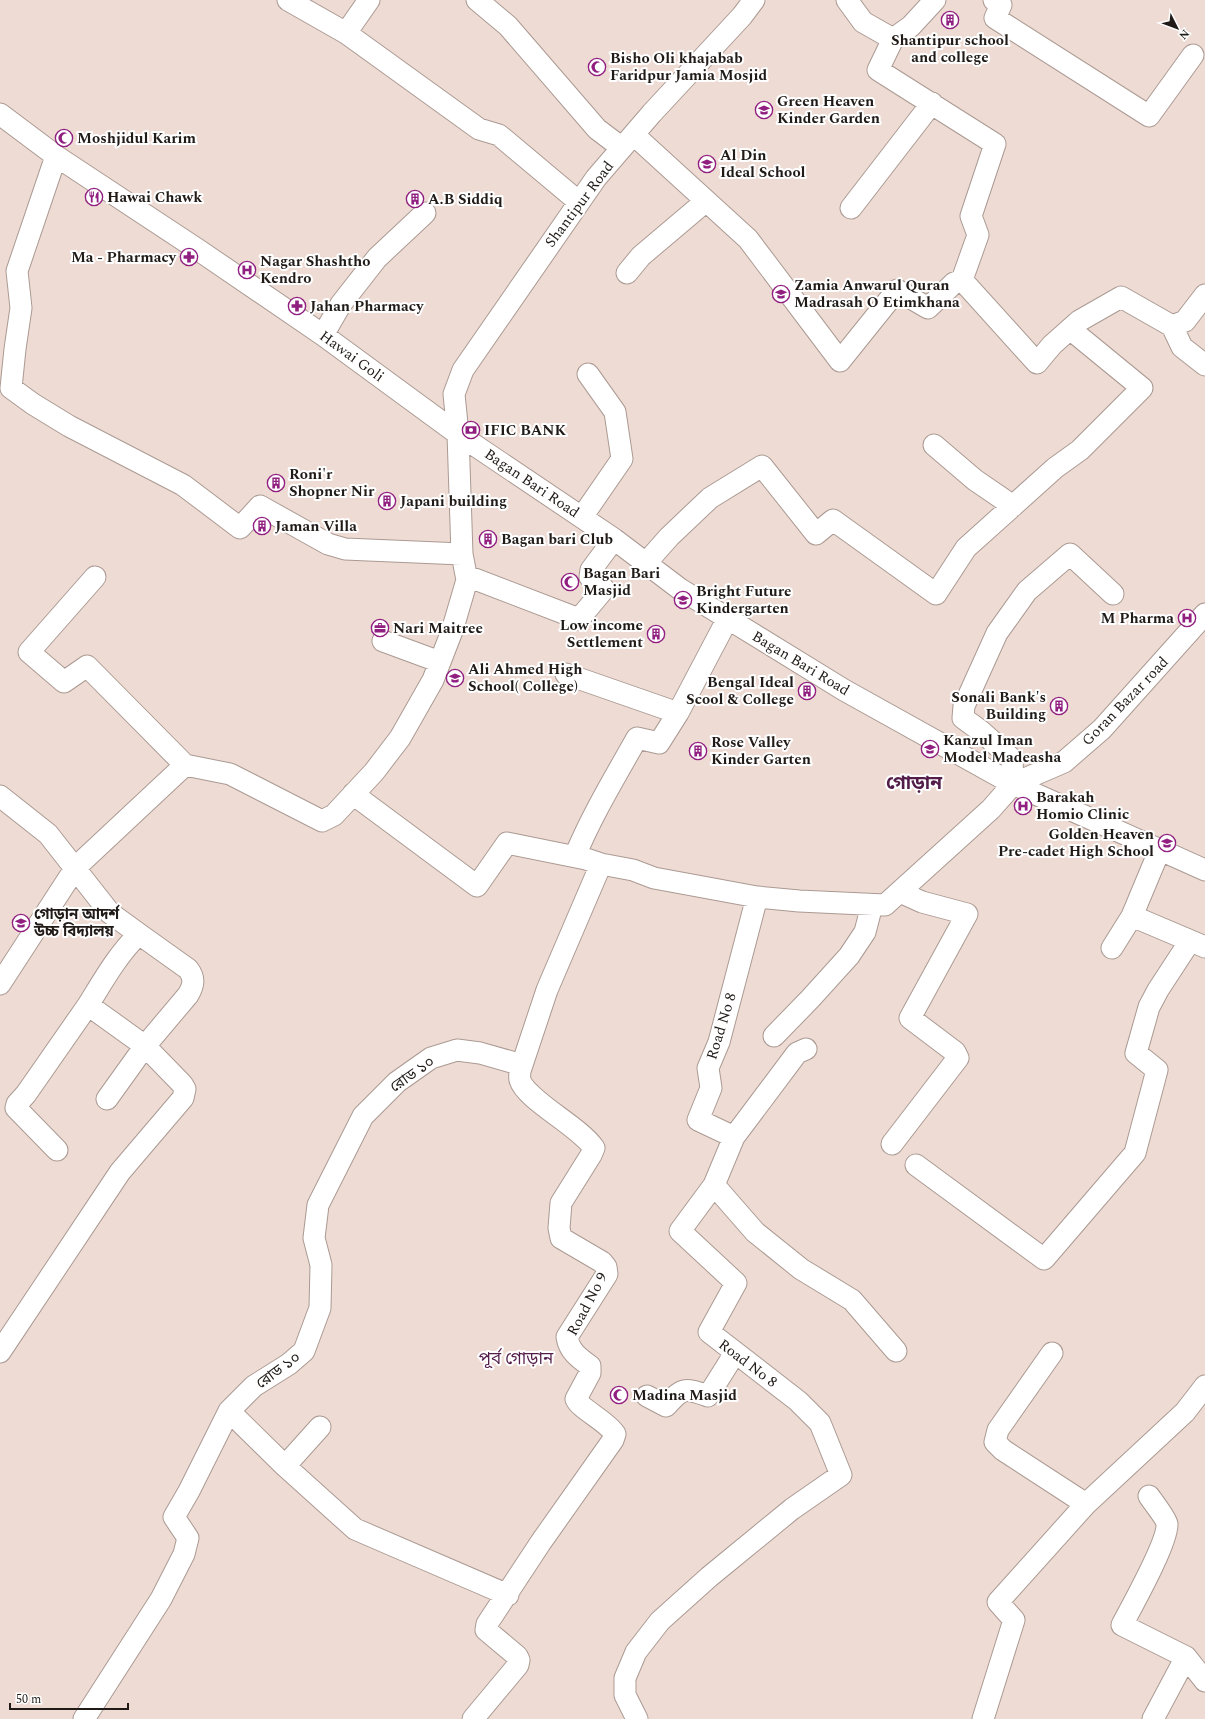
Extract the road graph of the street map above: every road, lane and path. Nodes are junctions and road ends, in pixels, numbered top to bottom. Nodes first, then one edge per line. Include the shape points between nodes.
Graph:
1 (288, 0) edge
2 (370, 0) edge
3 (478, 0) edge
4 (754, 0) edge
5 (847, 0) edge
6 (935, 0) edge
7 (994, 9) edge
8 (346, 33) junction
9 (893, 39) junction
10 (1193, 55) dead end
11 (932, 104) junction
12 (0, 114) edge
13 (628, 141) junction
14 (56, 156) junction
15 (579, 202) junction
16 (706, 202) junction
17 (851, 208) dead end
18 (425, 213) dead end
19 (627, 273) dead end
20 (962, 280) junction
21 (1205, 295) edge
22 (1172, 326) junction
23 (1070, 329) junction
24 (323, 335) junction
25 (1205, 365) edge
26 (588, 374) dead end
27 (458, 434) junction
28 (934, 445) dead end
29 (1013, 506) junction
30 (582, 517) junction
31 (614, 539) junction
32 (462, 554) junction
33 (646, 562) junction
34 (95, 576) dead end
35 (467, 576) junction
36 (1113, 594) dead end
37 (1205, 614) edge
38 (728, 618) junction
39 (383, 641) dead end
40 (440, 662) junction
41 (566, 674) dead end
42 (678, 713) junction
43 (185, 765) junction
44 (1013, 784) junction
45 (353, 794) junction
46 (0, 796) edge
47 (1160, 849) junction
48 (575, 856) junction
49 (600, 864) junction
50 (76, 867) junction
51 (1205, 870) edge
52 (900, 892) junction
53 (758, 897) junction
54 (872, 904) junction
55 (1132, 916) junction
56 (139, 934) junction
57 (1198, 944) edge
58 (1112, 948) dead end
59 (0, 984) edge
60 (88, 1005) junction
61 (774, 1036) dead end
62 (145, 1046) junction
63 (806, 1049) dead end
64 (522, 1065) junction
65 (107, 1099) dead end
66 (734, 1137) junction
67 (892, 1144) dead end
68 (57, 1150) dead end
69 (916, 1165) dead end
70 (714, 1185) junction
71 (896, 1351) dead end
72 (0, 1352) edge
73 (735, 1353) junction
74 (1052, 1353) dead end
75 (1205, 1386) edge
76 (647, 1396) dead end
77 (229, 1411) junction
78 (320, 1427) dead end
79 (285, 1466) junction
80 (1149, 1496) dead end
81 (1086, 1504) junction
82 (508, 1595) junction
83 (1186, 1657) junction
84 (1205, 1681) edge
85 (84, 1719) edge
86 (473, 1719) edge
87 (637, 1719) edge
88 (983, 1719) edge
89 (1153, 1719) edge

1 - 8 street
2 - 8 street
3 - 13 street via 508,26 597,129
4 - 13 street, Shantipur Road
5 - 9 street via 863,22
6 - 9 street via 911,26
7 - 10 street via 1149,116
8 - 15 street via 479,129 499,135
9 - 11 street via 878,70
11 - 17 street
11 - 20 street via 995,144 971,216 978,235
12 - 14 street, Hawai Goli
13 - 15 street, Shantipur Road
13 - 16 street
14 - 24 street, Hawai Goli
14 - 32 street via 17,271 21,308 11,388 69,426 183,486 240,528 260,506 333,546
15 - 27 street, Shantipur Road via 463,370 454,394
16 - 19 street via 641,256
16 - 20 street via 748,239 840,361 897,290 928,308 954,283
18 - 24 street via 377,258 341,304
20 - 23 street via 1037,363
21 - 22 street via 1185,321
22 - 23 street via 1121,297
22 - 25 street via 1182,347
23 - 29 street via 1142,388 1080,450 1055,468
24 - 27 street, Hawai Goli
26 - 30 street via 615,412 622,459
27 - 30 street, Bagan Bari Road
27 - 32 street, Shantipur Road
28 - 29 street via 975,480
29 - 33 street via 966,548 936,594 833,520 816,534 762,466 710,498
30 - 31 street, Bagan Bari Road
31 - 33 street, Bagan Bari Road
31 - 35 street via 591,570 590,577 604,589 579,620
32 - 35 street, Shantipur Road
33 - 38 street, Bagan Bari Road via 680,589
34 - 43 street via 29,652 64,682 87,666
35 - 40 street via 452,631
36 - 44 street via 1070,554 1027,592 997,633 964,706 963,718 1012,759
37 - 44 street, Goran Bazar road via 1102,729 1064,762
38 - 42 street
38 - 44 street, Bagan Bari Road via 844,690
39 - 40 street
40 - 45 street via 433,680 400,738
41 - 42 street
42 - 48 street via 659,743 637,738 598,805
43 - 45 street via 230,774 322,821 334,815
43 - 50 street
44 - 47 street, Bagan Bari Road
44 - 52 street via 991,809
45 - 48 street via 477,886 507,843
46 - 50 street via 48,834
47 - 51 street, Bagan Bari Road
47 - 55 street
48 - 49 street
49 - 53 street via 633,870 654,878
49 - 64 street via 547,990
50 - 56 street via 110,913
50 - 59 street
52 - 54 street via 885,905
52 - 67 street via 922,902 967,914 910,1018 955,1052 958,1058
53 - 54 street
53 - 66 street, Road No 8 via 719,1042 708,1068 711,1088 698,1120
54 - 61 street via 865,932 849,956
55 - 57 street
55 - 58 street
56 - 60 street via 108,973
56 - 62 street via 188,969 193,982 188,995
57 - 69 street via 1158,990 1149,1007 1136,1053 1157,1070 1135,1153 1044,1260
60 - 62 street
60 - 68 street via 16,1108
62 - 65 street
62 - 72 street via 182,1084 185,1089 183,1098 120,1172
63 - 66 street via 797,1053
64 - 77 street, রোড ১০ via 480,1053 457,1050 431,1058 397,1082 363,1116 318,1205 314,1238 321,1265 320,1308 304,1351 289,1364 254,1386
64 - 82 street, Road No 9 via 520,1079 524,1087 580,1133 594,1148 561,1203 559,1228 561,1238 602,1262 607,1274 567,1337 568,1345 590,1366 590,1373 576,1399 578,1404 600,1419 615,1434
66 - 70 street, Road No 8
70 - 71 street via 755,1232 801,1269 852,1300
70 - 73 street, Road No 8 via 680,1231 736,1283 708,1332
73 - 76 street via 708,1396 688,1390 681,1391 666,1406
73 - 87 street, Road No 8 via 798,1401 820,1423 841,1475 786,1514 660,1621 636,1652 625,1678 625,1695
74 - 81 street via 998,1430 995,1442 1003,1450
75 - 81 street via 1184,1412
77 - 79 street
77 - 85 street, রোড ১০ via 174,1517 188,1538 184,1554 161,1599
78 - 79 street
79 - 82 street via 355,1529
80 - 83 street via 1167,1522 1166,1531 1161,1547 1122,1626
81 - 88 street via 998,1602 1014,1620
82 - 86 street, Road No 9 via 487,1624 486,1630 517,1656 518,1665
83 - 84 street
83 - 89 street

